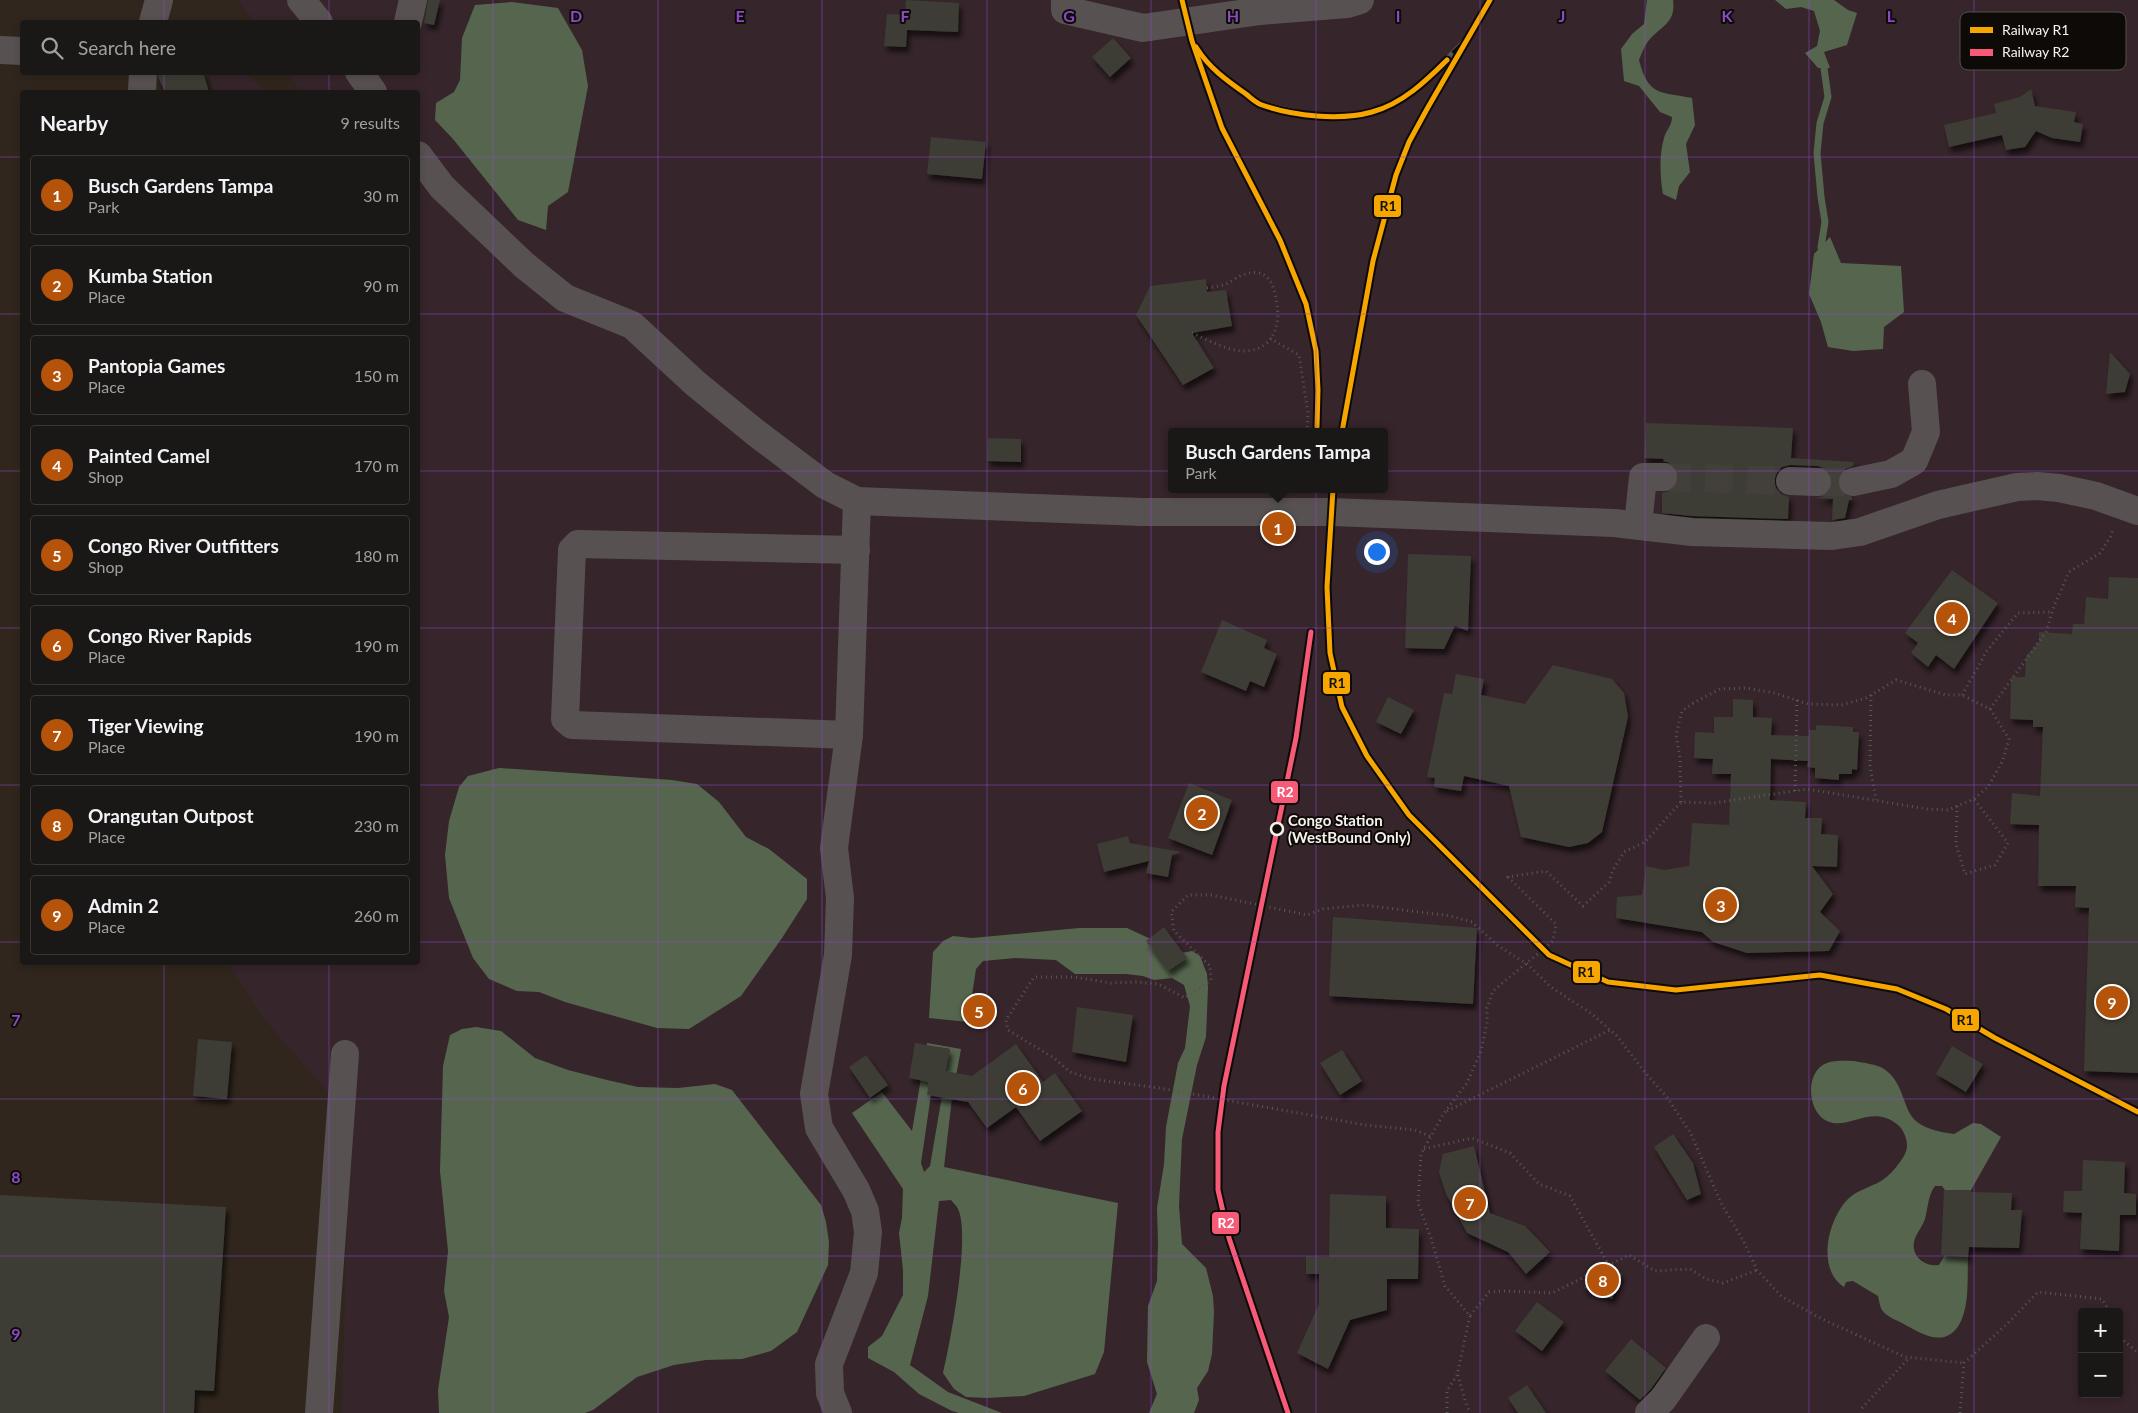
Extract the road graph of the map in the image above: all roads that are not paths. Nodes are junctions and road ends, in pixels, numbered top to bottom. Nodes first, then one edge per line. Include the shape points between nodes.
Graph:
1 (159, 0) edge
2 (301, 0) edge
3 (413, 0) edge
4 (1065, 0) edge
5 (1360, 0) edge
6 (154, 20) edge
7 (317, 20) edge
8 (408, 20) edge
9 (0, 50) edge
10 (20, 51) edge
11 (143, 75) edge
12 (142, 90) edge
13 (420, 158) edge
14 (1922, 384) dead end
15 (1663, 477) tunnel mouth
16 (1790, 481) tunnel mouth
17 (1817, 482) tunnel mouth
18 (1853, 482) tunnel mouth
19 (857, 501) junction
20 (2138, 511) edge
21 (1638, 525) junction
22 (856, 550) junction
23 (849, 735) junction
24 (345, 1054) dead end
25 (1706, 1338) dead end
26 (319, 1413) edge
27 (838, 1413) edge
28 (1649, 1413) edge

1 - 6 lane
2 - 7 lane
3 - 8 lane
4 - 5 lane via 1065,10 1143,28
9 - 10 lane
11 - 12 lane
13 - 19 lane via 442,187 484,228 565,298 632,325 756,433 825,485
14 - 18 lane via 1926,432 1914,461 1892,474
15 - 21 lane via 1643,477
16 - 17 lane
19 - 21 lane via 1142,512 1332,512
19 - 22 lane
20 - 21 lane via 2096,496 2037,486 2017,487 1938,505 1844,536 1692,532
22 - 23 lane
22 - 23 lane via 578,544 572,550 565,719 572,725
23 - 27 lane via 834,848 840,898 838,955 814,1094 819,1128 856,1190 865,1211 868,1232 864,1273 829,1364 830,1393
24 - 26 lane
25 - 28 lane via 1663,1399

